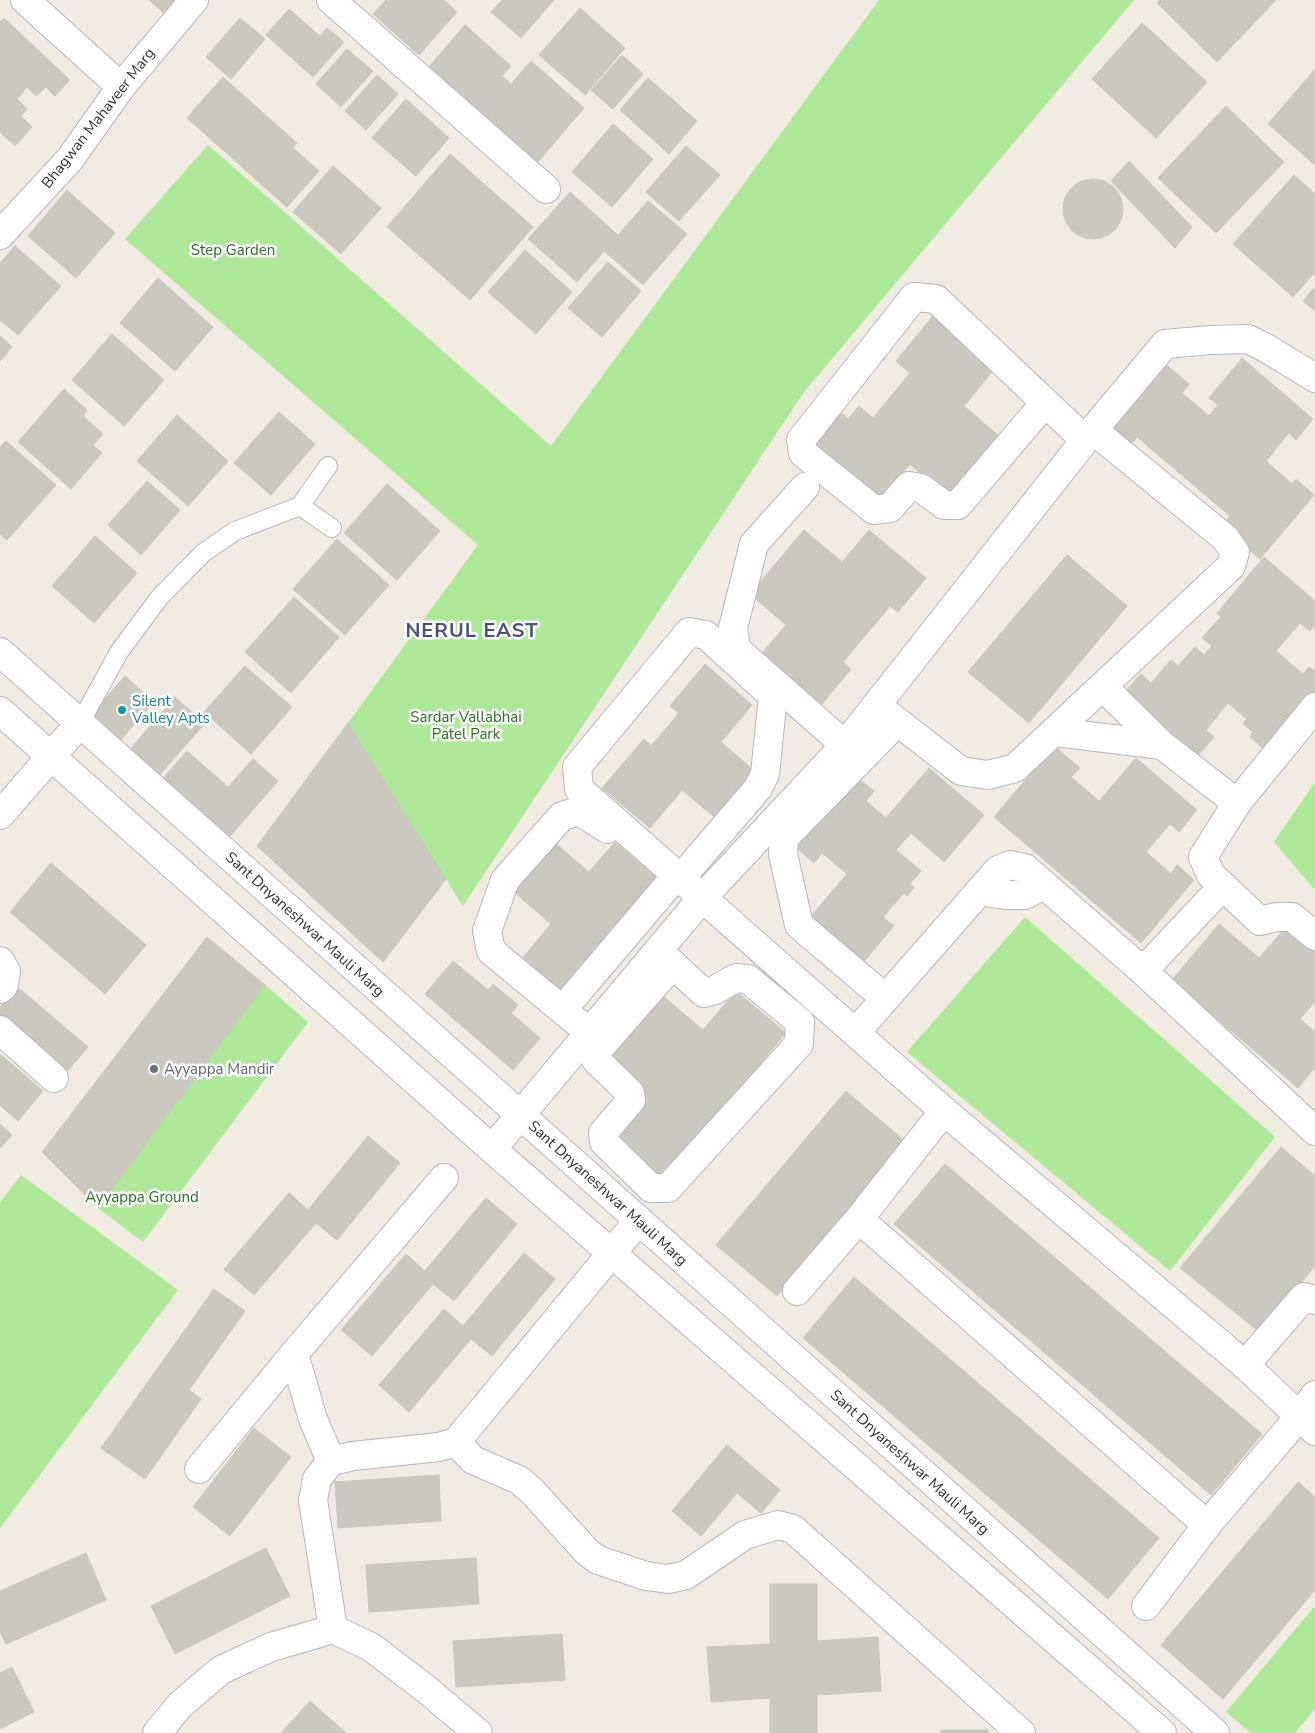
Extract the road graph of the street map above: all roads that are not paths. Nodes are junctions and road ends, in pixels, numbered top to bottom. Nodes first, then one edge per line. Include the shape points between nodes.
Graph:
1 (25, 0) edge
2 (194, 0) edge
3 (331, 0) edge
4 (120, 87) junction
5 (546, 189) dead end
6 (0, 235) edge
7 (1315, 378) edge
8 (1045, 403) junction
9 (1089, 435) junction
10 (328, 466) dead end
11 (805, 487) dead end
12 (300, 506) junction
13 (332, 528) dead end
14 (0, 652) edge
15 (1103, 687) junction
16 (876, 705) junction
17 (1315, 708) edge
18 (0, 711) edge
19 (897, 722) junction
20 (80, 723) junction
21 (1055, 732) junction
22 (844, 745) junction
23 (1162, 745) junction
24 (51, 756) junction
25 (1237, 803) junction
26 (0, 815) edge
27 (675, 881) junction
28 (1223, 886) junction
29 (699, 902) junction
30 (1315, 936) edge
31 (666, 957) junction
32 (0, 961) edge
33 (1142, 971) junction
34 (0, 989) edge
35 (885, 998) junction
36 (563, 1009) junction
37 (0, 1030) edge
38 (589, 1032) junction
39 (856, 1032) junction
40 (54, 1078) dead end
41 (944, 1111) junction
42 (520, 1115) junction
43 (1310, 1115) edge
44 (492, 1149) junction
45 (444, 1178) dead end
46 (859, 1219) junction
47 (639, 1220) junction
48 (611, 1254) junction
49 (797, 1291) dead end
50 (1315, 1300) edge
51 (294, 1354) junction
52 (1245, 1364) junction
53 (1310, 1414) edge
54 (456, 1442) junction
55 (331, 1462) junction
56 (199, 1469) dead end
57 (1207, 1525) junction
58 (1146, 1606) dead end
59 (333, 1629) junction
60 (157, 1733) edge
61 (478, 1733) edge
62 (1021, 1733) edge
63 (1162, 1733) edge
64 (1215, 1733) edge

1 - 4 street
2 - 4 street, Bhagwan Mahaveer Marg
3 - 5 street
4 - 6 street, Bhagwan Mahaveer Marg via 70,159
7 - 9 street via 1248,339 1165,344
8 - 8 street via 958,505 944,505 921,488 909,486 890,508 874,510 803,453 801,440 914,297 936,299
8 - 9 street
9 - 15 street via 1225,538 1235,552 1231,566
9 - 16 street
10 - 12 lane
11 - 22 street via 754,544 733,628 736,649
12 - 13 lane
12 - 20 lane via 235,531 203,553 159,598 119,652
14 - 20 street, Sant Dnyaneshwar Mauli Marg
15 - 21 street
15 - 23 street
16 - 19 street
16 - 22 street
17 - 25 street
18 - 24 street
19 - 21 street via 961,771 988,775 1015,768
19 - 35 street via 784,838 784,854 799,925
20 - 24 street
20 - 42 street, Sant Dnyaneshwar Mauli Marg
21 - 23 street
22 - 29 street
23 - 25 street
24 - 26 street
24 - 44 street
25 - 28 street via 1204,857 1211,875
27 - 27 street via 758,788 765,774 773,696 706,636 689,632 577,767 579,788
27 - 29 street
27 - 36 street
27 - 36 street via 579,811 562,816 505,880 487,931 491,951
28 - 30 street via 1260,921 1292,917
28 - 33 street
29 - 31 street
29 - 39 street
31 - 31 street via 704,993 736,978 748,979 800,1022 799,1044 668,1188 651,1188 604,1142 603,1133 631,1100 630,1094 596,1060 595,1053
31 - 38 street
32 - 34 street via 6,971 4,985
33 - 35 street via 1025,868 1010,865 998,870
33 - 43 street
35 - 39 street
36 - 38 street
37 - 40 street
38 - 42 street
39 - 41 street
41 - 46 street
41 - 52 street
42 - 44 street
42 - 47 street, Sant Dnyaneshwar Mauli Marg
44 - 48 street
45 - 51 street
46 - 49 street
46 - 57 street
47 - 48 street
47 - 64 street, Sant Dnyaneshwar Mauli Marg
48 - 54 street
48 - 63 street
50 - 52 street via 1304,1297
51 - 55 street via 313,1419
51 - 56 street
52 - 53 street
53 - 57 street
54 - 55 street
54 - 62 street via 473,1460 519,1480 598,1560 646,1576 668,1579 686,1575 745,1535 778,1525 793,1529
55 - 59 street via 317,1479 313,1500
57 - 58 street
59 - 60 street via 271,1647 221,1670 180,1705
59 - 61 street via 371,1647

